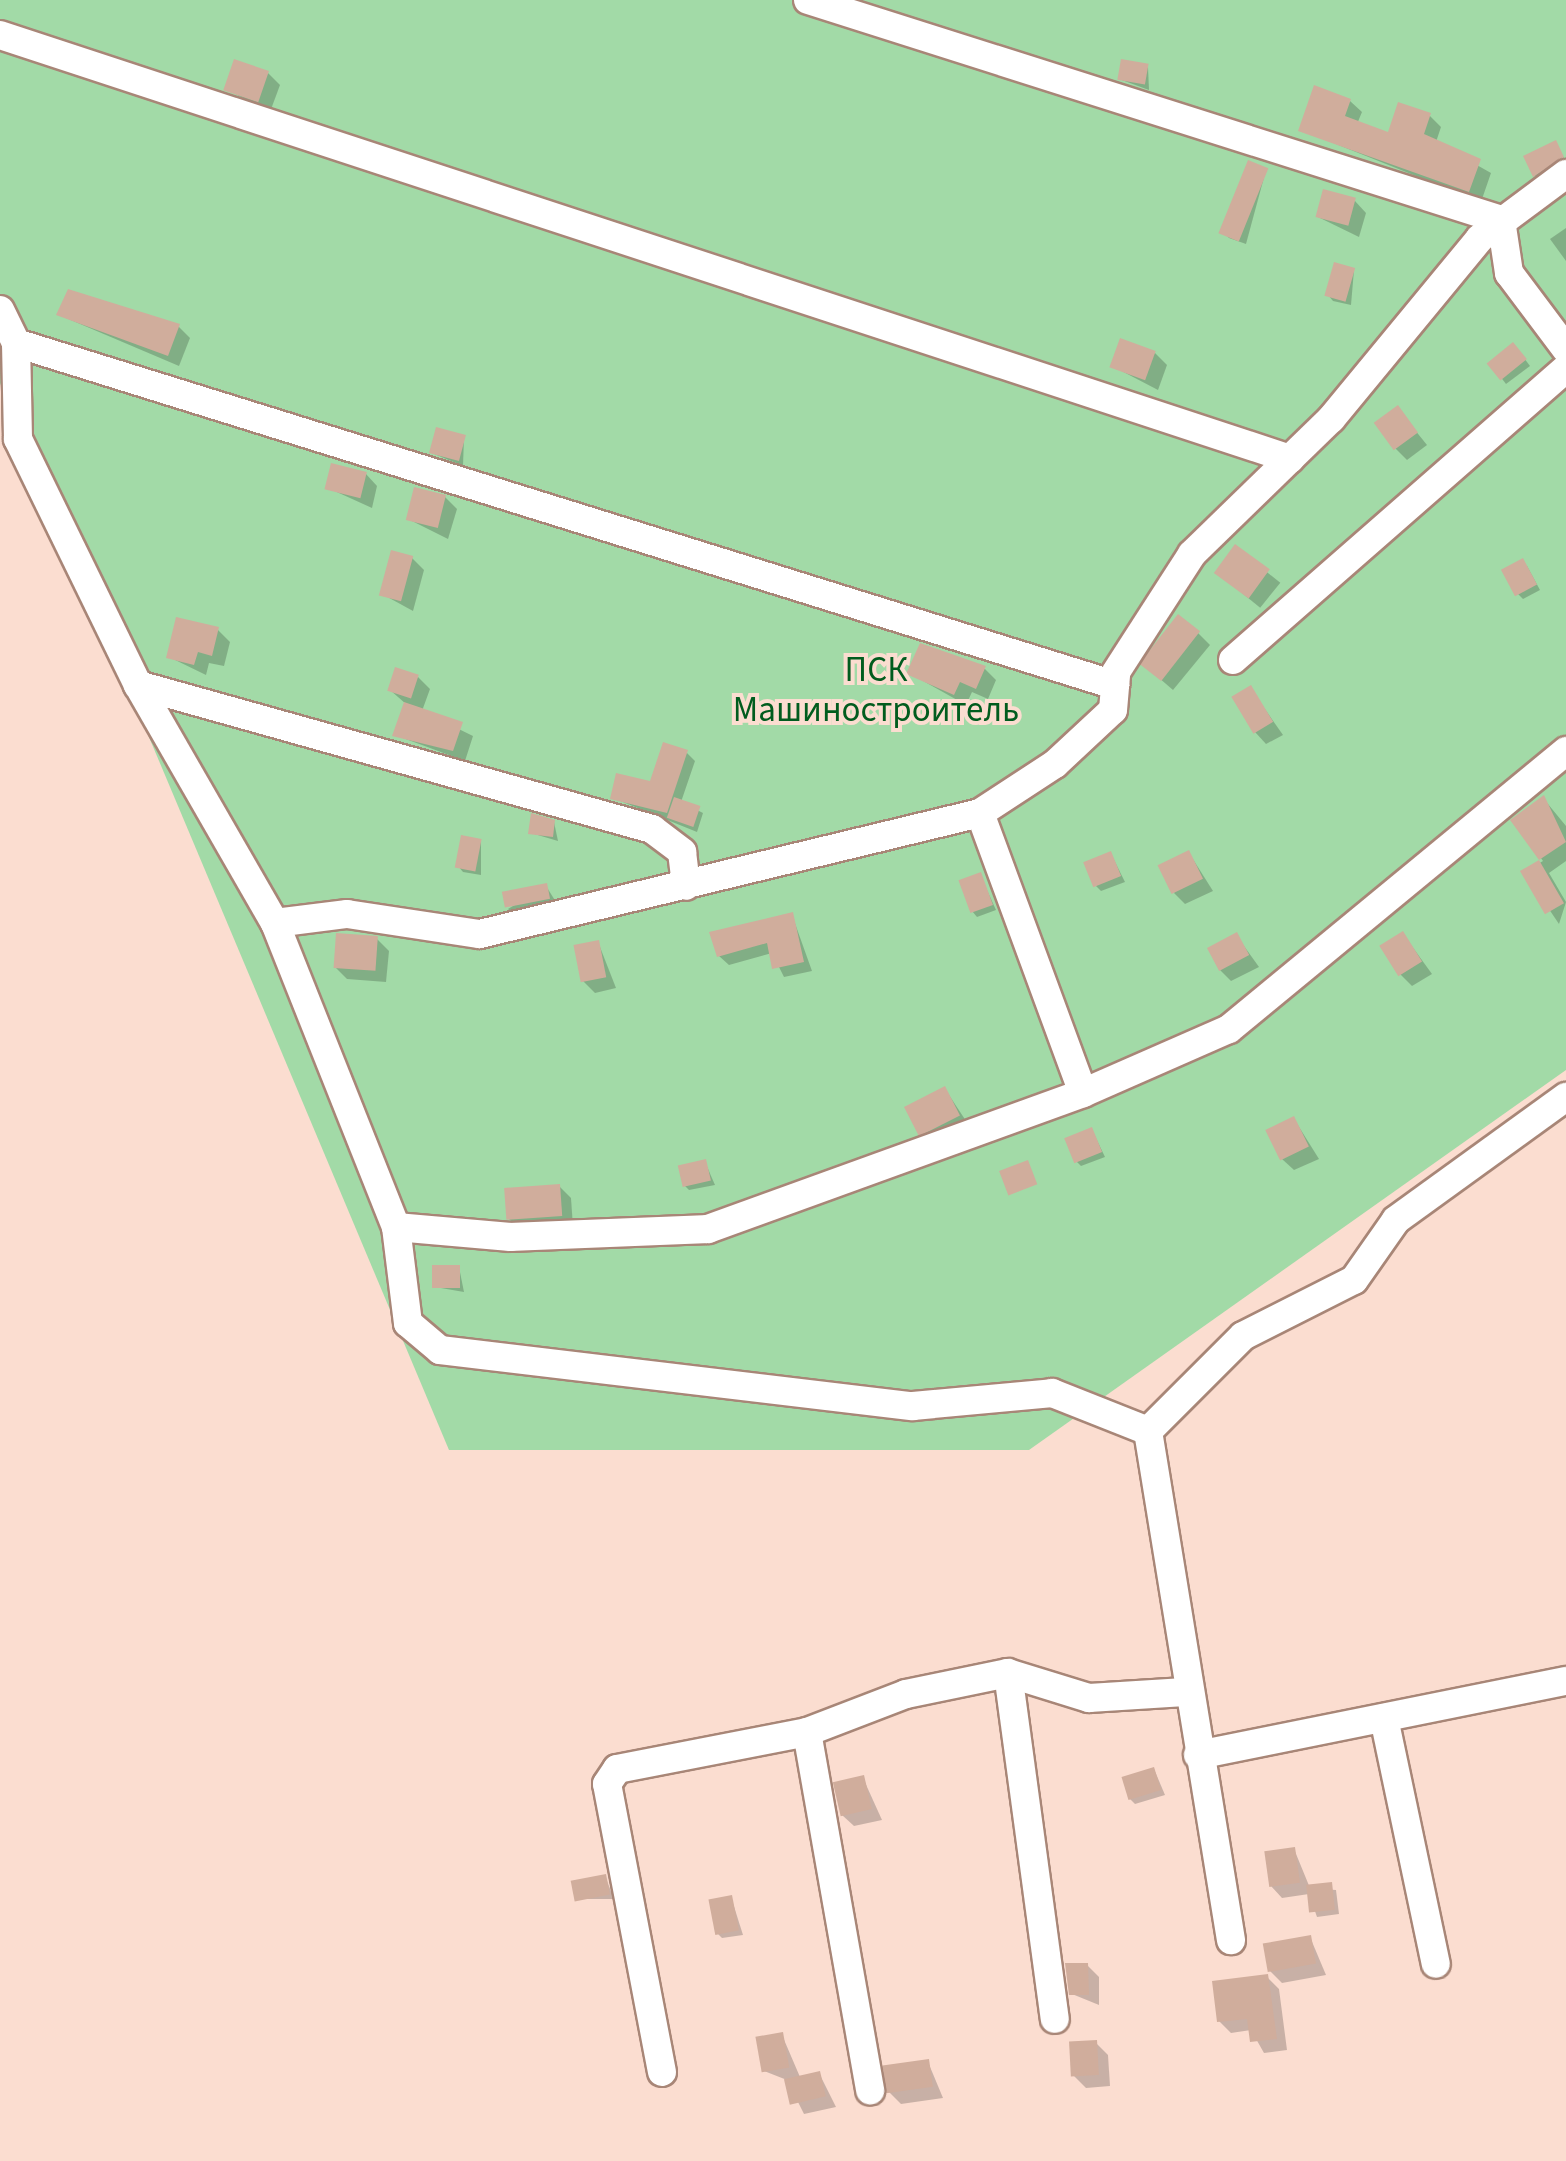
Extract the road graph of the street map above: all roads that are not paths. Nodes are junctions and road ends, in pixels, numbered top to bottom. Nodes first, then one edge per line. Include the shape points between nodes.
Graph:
1 (808, 0) edge
2 (0, 35) edge
3 (1566, 174) edge
4 (1501, 220) junction
5 (0, 310) edge
6 (16, 343) junction
7 (1566, 349) edge
8 (1566, 368) edge
9 (1290, 460) junction
10 (1233, 660) dead end
11 (138, 685) junction
12 (1115, 685) junction
13 (1566, 751) edge
14 (980, 813) junction
15 (686, 886) junction
16 (275, 923) junction
17 (1083, 1092) junction
18 (1566, 1096) edge
19 (396, 1227) junction
20 (1148, 1432) junction
21 (1008, 1673) junction
22 (1566, 1681) edge
23 (1185, 1692) junction
24 (1384, 1718) junction
25 (807, 1732) junction
26 (1198, 1755) junction
27 (1231, 1940) dead end
28 (1436, 1964) dead end
29 (1055, 2019) dead end
30 (662, 2072) dead end
31 (870, 2091) dead end

1 - 4 street
2 - 9 street
3 - 4 street
4 - 7 street via 1510,273
4 - 9 street
5 - 6 street
6 - 11 street via 18,439
6 - 12 street
8 - 10 street
9 - 12 street via 1192,554
11 - 15 street via 652,829 682,852
11 - 16 street
12 - 14 street via 1113,710
13 - 17 street via 1228,1029
14 - 15 street
14 - 17 street
15 - 16 street via 480,934 348,914
16 - 19 street
17 - 19 street via 708,1229 511,1237
18 - 20 street via 1396,1220 1354,1280 1243,1336
19 - 20 street via 408,1324 440,1350 914,1406 1052,1394
20 - 23 street
21 - 23 street via 1090,1698
21 - 25 street via 906,1694
21 - 29 street
22 - 24 street
23 - 26 street
24 - 26 street
24 - 28 street
25 - 30 street via 617,1769 607,1784
25 - 31 street
26 - 27 street

